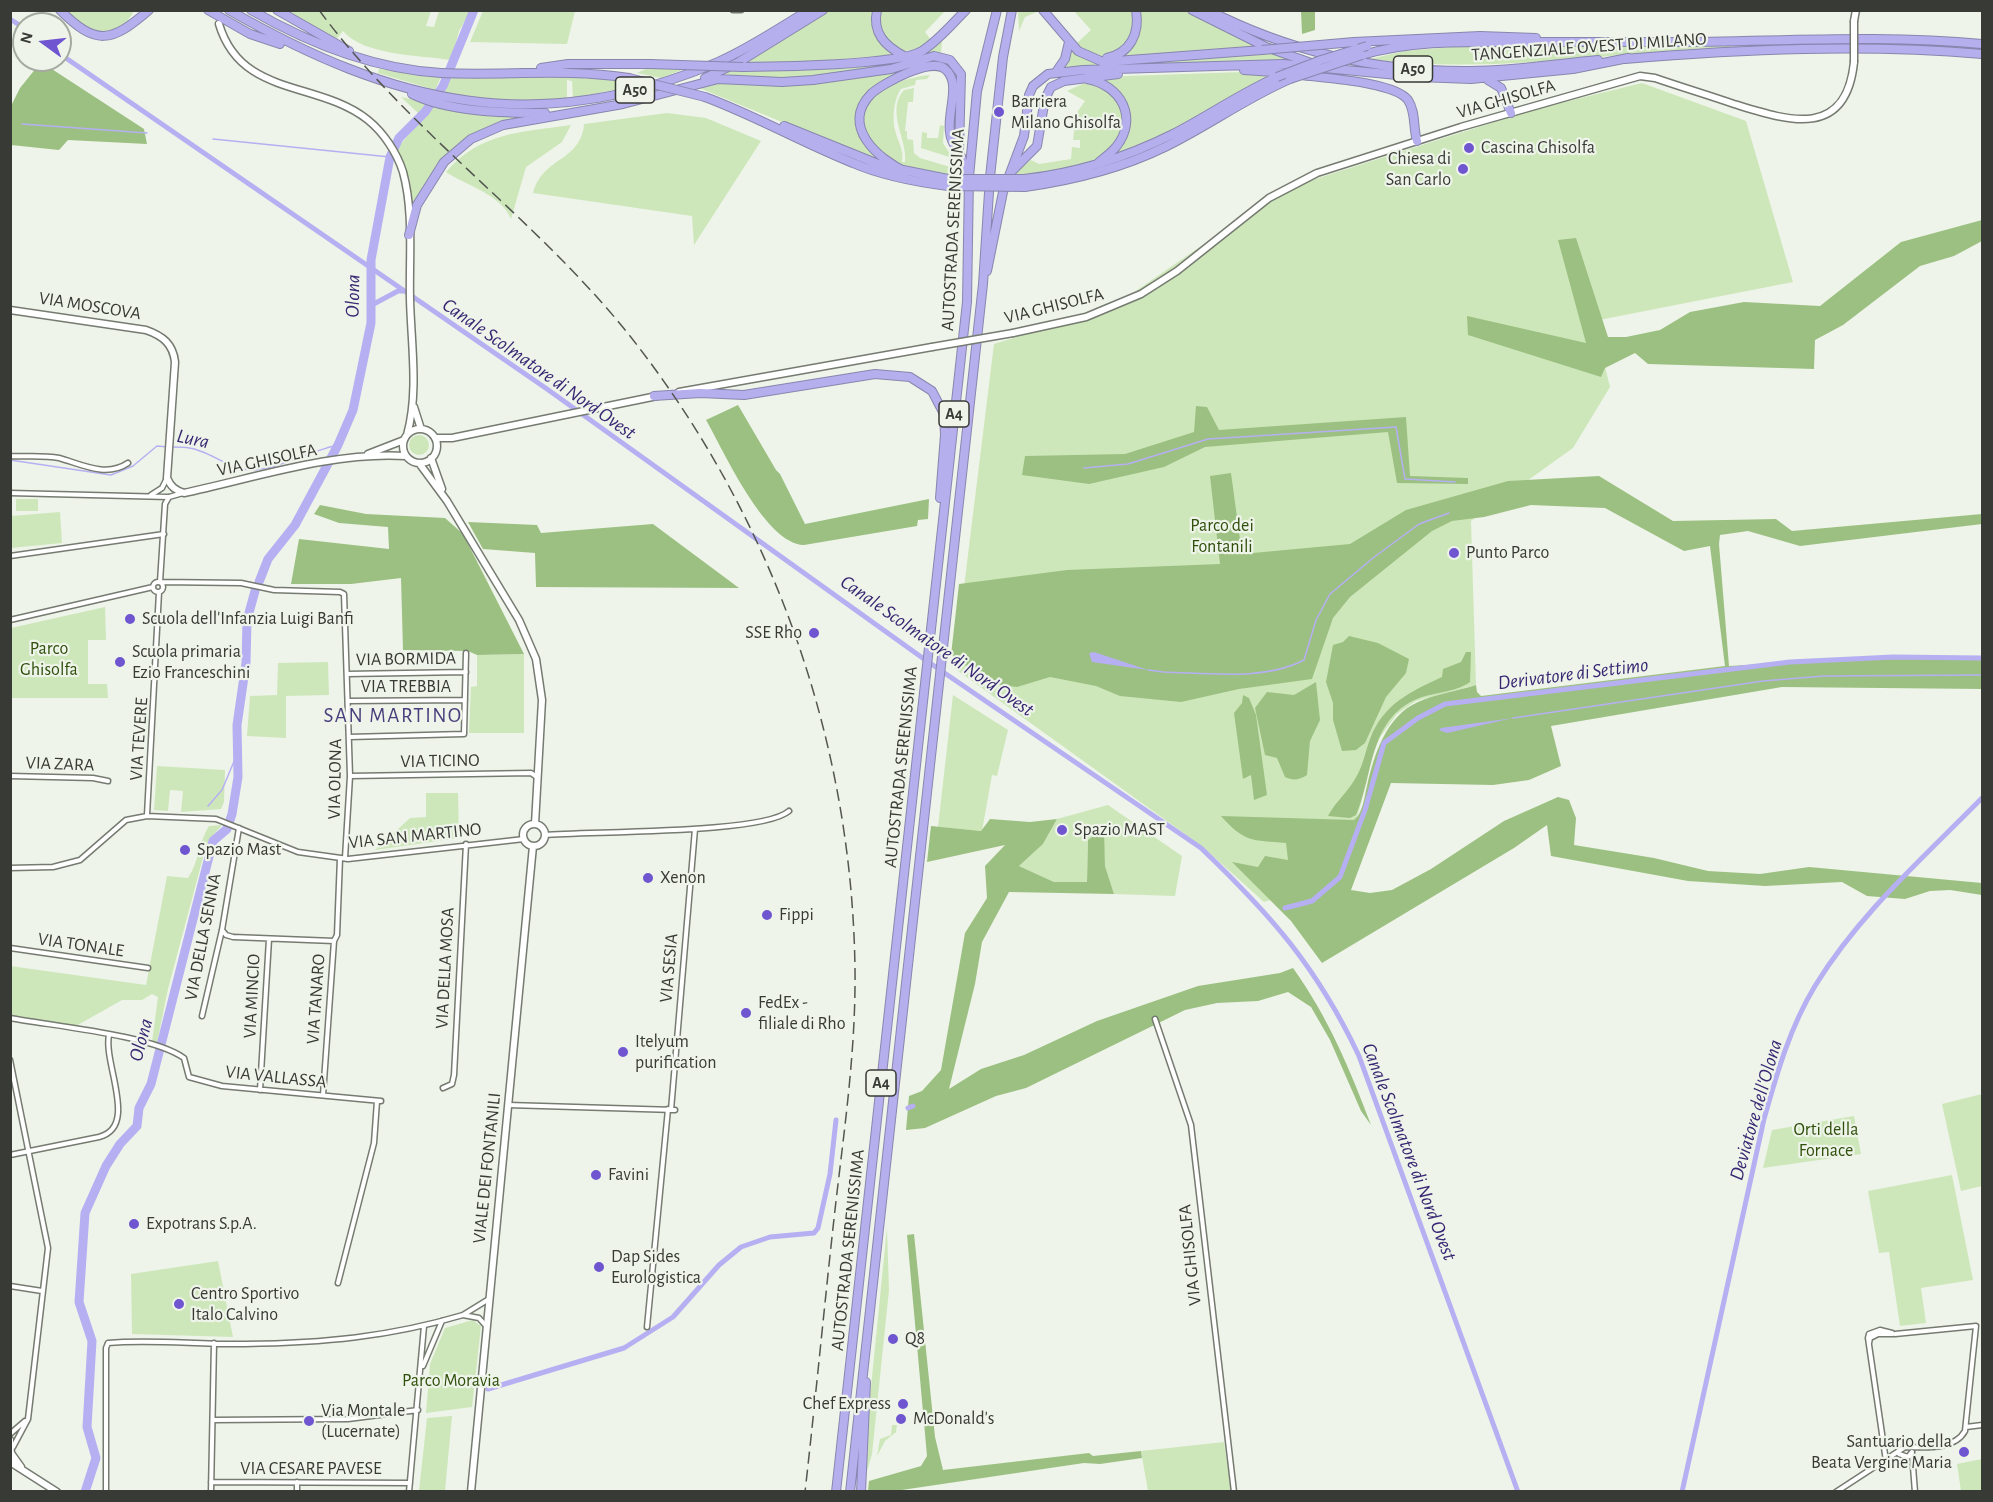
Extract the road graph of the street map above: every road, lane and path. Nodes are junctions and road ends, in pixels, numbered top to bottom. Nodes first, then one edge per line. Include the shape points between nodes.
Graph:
1 (60, 10) edge
2 (139, 10) edge
3 (149, 10) edge
4 (229, 10) edge
5 (251, 10) edge
6 (278, 10) edge
7 (733, 10) edge
8 (809, 10) edge
9 (824, 10) edge
10 (877, 10) edge
11 (966, 10) edge
12 (997, 10) edge
13 (1012, 10) edge
14 (1043, 10) edge
15 (1136, 10) edge
16 (1192, 10) edge
17 (1208, 10) edge
18 (1856, 10) edge
19 (208, 11) edge
20 (741, 11) edge
21 (219, 24) dead end
22 (128, 28) junction
23 (1413, 38) junction
24 (1561, 40) junction
25 (1069, 42) junction
26 (1983, 44) edge
27 (297, 49) junction
28 (1953, 52) junction
29 (1983, 54) edge
30 (904, 56) junction
31 (1628, 58) junction
32 (1983, 59) edge
33 (1096, 60) junction
34 (375, 62) junction
35 (1325, 67) junction
36 (511, 72) junction
37 (1056, 72) junction
38 (1083, 78) junction
39 (1471, 79) junction
40 (685, 87) junction
41 (443, 100) junction
42 (579, 112) junction
43 (1511, 113) junction
44 (759, 118) junction
45 (1417, 141) junction
46 (959, 151) junction
47 (1094, 166) junction
48 (906, 172) junction
49 (1008, 176) junction
50 (969, 177) junction
51 (948, 182) junction
52 (1025, 183) junction
53 (409, 235) junction
54 (983, 284) junction
55 (10, 310) edge
56 (654, 396) junction
57 (412, 399) junction
58 (421, 429) junction
59 (405, 437) junction
60 (435, 438) junction
61 (452, 438) junction
62 (436, 449) junction
63 (10, 456) edge
64 (406, 456) junction
65 (356, 458) junction
66 (432, 458) junction
67 (128, 463) dead end
68 (419, 463) junction
69 (167, 478) junction
70 (184, 493) junction
71 (10, 494) edge
72 (147, 495) junction
73 (169, 497) junction
74 (447, 501) junction
75 (164, 534) junction
76 (939, 547) junction
77 (10, 556) edge
78 (161, 583) junction
79 (153, 587) junction
80 (159, 592) junction
81 (10, 620) edge
82 (466, 652) dead end
83 (466, 672) junction
84 (347, 674) junction
85 (465, 700) junction
86 (348, 701) junction
87 (349, 737) junction
88 (539, 767) junction
89 (531, 773) junction
90 (10, 776) edge
91 (350, 776) junction
92 (538, 778) junction
93 (108, 781) dead end
94 (789, 811) dead end
95 (147, 816) junction
96 (534, 824) junction
97 (237, 826) junction
98 (695, 829) junction
99 (545, 835) junction
100 (524, 839) junction
101 (466, 844) junction
102 (533, 846) junction
103 (342, 858) junction
104 (10, 868) edge
105 (222, 930) junction
106 (269, 939) junction
107 (334, 941) junction
108 (10, 948) edge
109 (148, 968) dead end
110 (202, 1016) dead end
111 (10, 1018) edge
112 (1155, 1019) dead end
113 (109, 1035) junction
114 (10, 1060) edge
115 (443, 1088) dead end
116 (260, 1090) junction
117 (323, 1095) junction
118 (508, 1106) junction
119 (671, 1110) junction
120 (29, 1151) junction
121 (10, 1155) edge
122 (338, 1283) dead end
123 (10, 1286) edge
124 (42, 1291) junction
125 (490, 1298) junction
126 (463, 1315) junction
127 (442, 1321) junction
128 (424, 1326) junction
129 (487, 1327) junction
130 (647, 1327) dead end
131 (214, 1343) junction
132 (865, 1359) junction
133 (422, 1367) junction
134 (418, 1410) junction
135 (27, 1412) junction
136 (213, 1420) junction
137 (1983, 1425) edge
138 (1966, 1428) junction
139 (10, 1434) edge
140 (11, 1449) edge
141 (1909, 1452) junction
142 (1886, 1461) junction
143 (10, 1462) edge
144 (21, 1467) junction
145 (211, 1482) junction
146 (297, 1482) junction
147 (410, 1483) junction
148 (57, 1491) edge
149 (106, 1491) edge
150 (210, 1491) edge
151 (297, 1491) edge
152 (409, 1491) edge
153 (471, 1491) edge
154 (836, 1491) edge
155 (850, 1491) edge
156 (861, 1491) edge
157 (1234, 1491) edge
158 (1836, 1491) edge
159 (1915, 1491) edge

1 - 22 highway via 78,28 92,35 111,36
2 - 22 highway
3 - 22 highway
4 - 27 highway
5 - 34 highway, A50 via 314,43
6 - 34 highway via 333,44
7 - 20 street
8 - 41 highway, A50 via 719,61 625,93 565,104
9 - 40 highway via 739,62
10 - 30 highway via 880,37
11 - 30 highway via 930,45
12 - 50 highway, AUTOSTRADA SERENISSIMA / A4 via 977,91
13 - 54 highway, AUTOSTRADA SERENISSIMA / A4 via 988,187
14 - 25 highway
15 - 33 highway via 1136,32 1130,44 1114,56
16 - 35 highway via 1266,47
17 - 31 highway, TANGENZIALE OVEST DI MILANO / A50 via 1292,45 1391,67 1474,71
18 - 43 street, VIA GHISOLFA, bridge via 1854,62 1845,94 1823,116 1794,121 1640,76
19 - 27 highway via 250,34
21 - 53 street via 229,48 249,69 264,78 346,106 369,121 398,159 407,191
23 - 24 highway via 1500,35
23 - 33 highway, bridge
23 - 47 highway, bridge via 1367,46 1277,76 1159,141
24 - 26 highway, TANGENZIALE OVEST DI MILANO / A50 via 1862,38
24 - 52 highway, TANGENZIALE OVEST DI MILANO / A50, bridge via 1433,44 1362,55 1290,79 1134,161 1086,177
25 - 33 highway
25 - 37 highway via 1065,59
27 - 41 highway, A50 via 341,68
28 - 29 highway, TANGENZIALE OVEST DI MILANO / A50
28 - 31 highway, TANGENZIALE OVEST DI MILANO / A50 via 1819,49
28 - 32 highway
30 - 36 highway, bridge via 802,66 568,64
31 - 39 highway via 1573,69
34 - 36 highway, A50 via 438,73
35 - 37 highway via 1261,64
35 - 39 highway
36 - 44 highway, A50, bridge via 629,78 705,97
37 - 49 highway via 1033,86 1024,136
38 - 45 highway via 1261,70 1388,88 1407,100
38 - 47 highway via 1112,89 1123,100 1126,113 1120,141
38 - 49 highway via 1057,83 1048,91 1037,146
39 - 43 highway via 1498,84
40 - 42 highway via 644,100
40 - 46 highway via 718,79 813,80 942,57 955,64 962,79
41 - 42 highway via 511,113
42 - 53 highway via 503,125 464,144 444,162 420,200
43 - 45 street, VIA GHISOLFA
44 - 48 highway via 853,156
44 - 51 highway, A50 via 861,166 904,179
45 - 56 street, VIA GHISOLFA, bridge via 1317,173 1284,189 1254,208 1177,271 1126,302 1086,317
46 - 48 highway via 949,134 953,88 950,76 937,65 920,67 871,94 861,117 861,129 869,146 889,164
46 - 50 highway
47 - 52 highway
48 - 51 highway
49 - 54 highway
50 - 76 highway, AUTOSTRADA SERENISSIMA / A4 via 969,284
51 - 52 highway, A50, bridge
53 - 57 street
54 - 132 highway, AUTOSTRADA SERENISSIMA / A4
55 - 69 street, VIA MOSCOVA via 126,326 166,340 175,363
56 - 61 street, VIA GHISOLFA
56 - 76 highway via 744,395 885,374 917,380 938,399 945,424
57 - 58 street
57 - 59 street
58 - 59 street
58 - 60 street
59 - 64 street
59 - 65 street, VIA GHISOLFA
60 - 61 street, VIA GHISOLFA
60 - 62 street
61 - 62 street, VIA GHISOLFA
62 - 66 street
63 - 67 street via 59,459 108,470
64 - 65 street, VIA GHISOLFA
64 - 68 street
65 - 70 street, VIA GHISOLFA
66 - 68 street
66 - 74 street
68 - 74 street
69 - 70 street via 173,488
69 - 72 street via 159,491
70 - 73 street, VIA GHISOLFA
71 - 72 street
72 - 73 street
73 - 75 street via 165,504
74 - 88 street via 519,620 533,653 542,700
75 - 77 street
75 - 78 street
76 - 154 highway, AUTOSTRADA SERENISSIMA / A4
78 - 79 street
78 - 80 street
78 - 84 street, VIA OLONA via 343,593
79 - 80 street
79 - 81 street
80 - 95 street, VIA TEVERE
82 - 83 street
83 - 84 street, VIA BORMIDA
83 - 85 street
84 - 86 street, VIA OLONA
85 - 86 street, VIA TREBBIA
85 - 87 street via 464,734
86 - 87 street, VIA OLONA
87 - 91 street, VIA OLONA
88 - 89 street
88 - 92 street
89 - 91 street, VIA TICINO
89 - 92 street
90 - 93 street, VIA ZARA
91 - 103 street, VIA OLONA
92 - 96 street
94 - 98 street via 775,819
95 - 97 street, VIA SAN MARTINO via 224,821
95 - 104 street, VIA SAN MARTINO via 126,820 91,853 74,862 53,867
96 - 99 street via 542,827
96 - 100 street via 526,828
97 - 103 street, VIA SAN MARTINO via 298,852
97 - 105 street, VIA DELLA SENNA
98 - 99 street
98 - 119 street, VIA SESIA
99 - 102 street via 542,844
100 - 101 street, VIA SAN MARTINO
100 - 102 street
101 - 103 street, VIA SAN MARTINO
101 - 115 street, VIA DELLA MOSA via 454,1076 452,1084
102 - 118 street, VIALE DEI FONTANILI
103 - 107 street, VIA TANARO
105 - 106 street, VIA TANARO via 229,937
105 - 110 street, VIA DELLA SENNA
106 - 107 street, VIA TANARO
106 - 116 street, VIA MINCIO
107 - 117 street, VIA TANARO
108 - 109 street, VIA TONALE
111 - 113 street
112 - 157 street, VIA GHISOLFA via 1191,1125
113 - 116 street, VIA VALLASSA via 164,1048 184,1059 191,1078
113 - 120 street via 107,1047 119,1109 114,1127 103,1136
114 - 120 street
116 - 117 street, VIA VALLASSA
117 - 122 street, VIA VALLASSA via 379,1101 374,1143
118 - 119 street
118 - 125 street, VIALE DEI FONTANILI
119 - 130 street, VIA SESIA
120 - 121 street
120 - 124 street via 48,1245
123 - 124 street
124 - 135 street
125 - 126 street
125 - 129 street, VIALE DEI FONTANILI
126 - 127 street
126 - 129 street via 479,1318
127 - 128 street
127 - 133 street
128 - 131 street via 346,1341
128 - 133 street
129 - 153 street, VIALE DEI FONTANILI
131 - 136 street
131 - 149 street via 107,1345
132 - 155 highway, AUTOSTRADA SERENISSIMA / A4
132 - 156 highway via 867,1404
133 - 134 street
134 - 136 street via 346,1419
134 - 147 street
135 - 139 street via 24,1423
135 - 140 street via 25,1426
136 - 145 street
137 - 138 street
138 - 141 street via 1952,1443
138 - 142 street via 1976,1326 1878,1334 1869,1343
140 - 144 street
141 - 142 street
141 - 159 street
142 - 158 street
143 - 144 street
144 - 148 street
145 - 146 street, VIA CESARE PAVESE
145 - 150 street
146 - 147 street, VIA CESARE PAVESE
146 - 151 street
147 - 152 street

